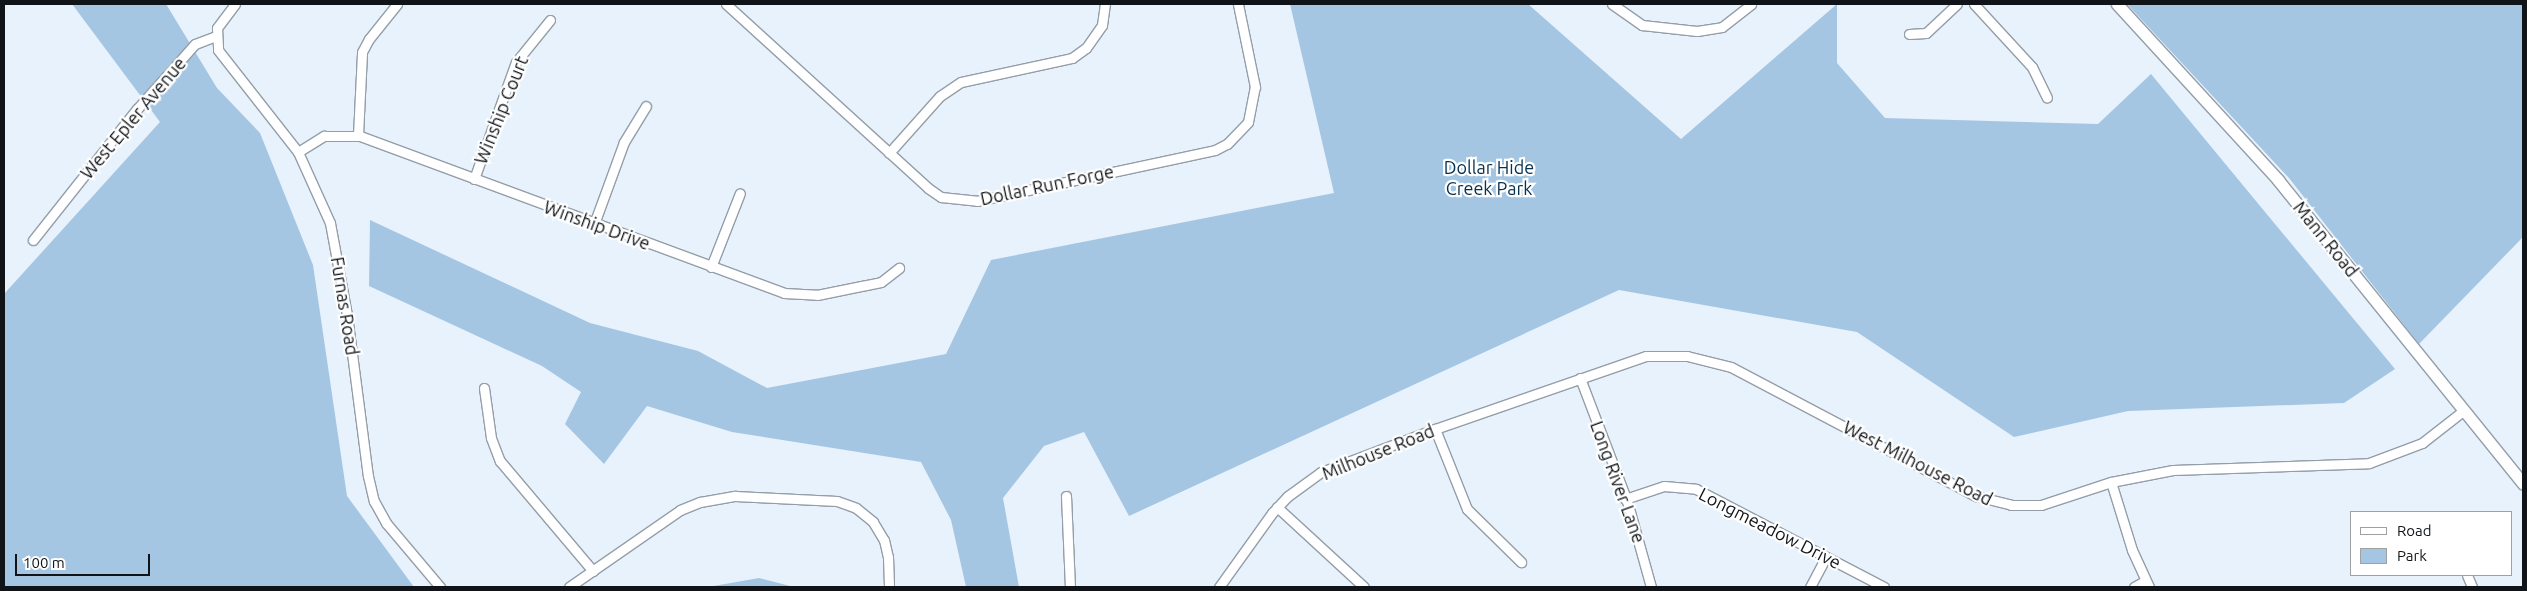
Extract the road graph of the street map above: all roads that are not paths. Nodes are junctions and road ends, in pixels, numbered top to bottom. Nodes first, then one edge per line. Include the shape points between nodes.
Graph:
1 (235, 4) edge
2 (397, 4) edge
3 (726, 4) edge
4 (1105, 4) edge
5 (1238, 4) edge
6 (1612, 4) edge
7 (1751, 4) edge
8 (1957, 4) edge
9 (1974, 4) edge
10 (2117, 4) edge
11 (550, 20) dead end
12 (1910, 34) dead end
13 (216, 36) junction
14 (2047, 98) dead end
15 (646, 106) dead end
16 (358, 135) junction
17 (298, 152) junction
18 (889, 153) junction
19 (474, 179) junction
20 (740, 193) dead end
21 (594, 224) junction
22 (33, 240) dead end
23 (711, 267) junction
24 (899, 268) dead end
25 (1580, 378) junction
26 (484, 388) dead end
27 (2463, 411) junction
28 (1435, 429) junction
29 (2111, 482) junction
30 (2523, 484) edge
31 (1066, 496) dead end
32 (1625, 499) junction
33 (1277, 507) junction
34 (1826, 557) junction
35 (1521, 562) dead end
36 (593, 571) junction
37 (2147, 584) edge
38 (440, 587) edge
39 (569, 587) edge
40 (889, 587) edge
41 (1070, 587) edge
42 (1219, 587) edge
43 (1364, 587) edge
44 (1651, 587) edge
45 (1810, 587) edge
46 (1884, 587) edge
47 (2134, 587) edge

1 - 13 street via 223,18
2 - 16 street via 369,39 361,55
3 - 18 street, Dollar Run Forge
4 - 18 street via 1102,24 1086,48 1072,58 961,82 940,96
5 - 18 street, Dollar Run Forge via 1255,87 1254,106 1238,135 1215,150 977,201 941,197
6 - 7 street via 1642,25 1692,31 1722,27
8 - 12 street via 1926,33
9 - 14 street via 2032,67
10 - 27 main road, Mann Road via 2278,180
11 - 19 street, Winship Court via 516,62
13 - 17 street, Furnas Road via 224,58
13 - 22 street, West Epler Avenue via 195,44 137,109
15 - 21 street via 624,142
16 - 17 street, Winship Drive via 324,136
16 - 19 street, Winship Drive
17 - 38 street, Furnas Road via 332,230 347,315 370,489 387,524
19 - 21 street, Winship Drive
20 - 23 street
21 - 23 street, Winship Drive
23 - 24 street, Winship Drive via 780,293 805,296 880,282
25 - 28 street, Milhouse Road
25 - 29 street, West Milhouse Road via 1646,356 1700,358 1736,369 1976,496 1996,502 2042,505
25 - 32 street, Long River Lane
26 - 36 street via 491,438 500,461
27 - 29 street, West Milhouse Road via 2411,448 2369,463 2173,470
27 - 30 main road, Mann Road
28 - 33 street, Milhouse Road via 1332,467 1297,489
28 - 35 street via 1467,509
29 - 37 street
31 - 41 street
32 - 34 street, Longmeadow Drive via 1664,486 1696,489
32 - 44 street, Long River Lane via 1644,553
33 - 42 street, Milhouse Road
33 - 43 street
34 - 45 street
34 - 46 street, Longmeadow Drive
36 - 39 street
36 - 40 street via 680,510 717,498 837,501 866,515 878,528 886,544
37 - 47 street

